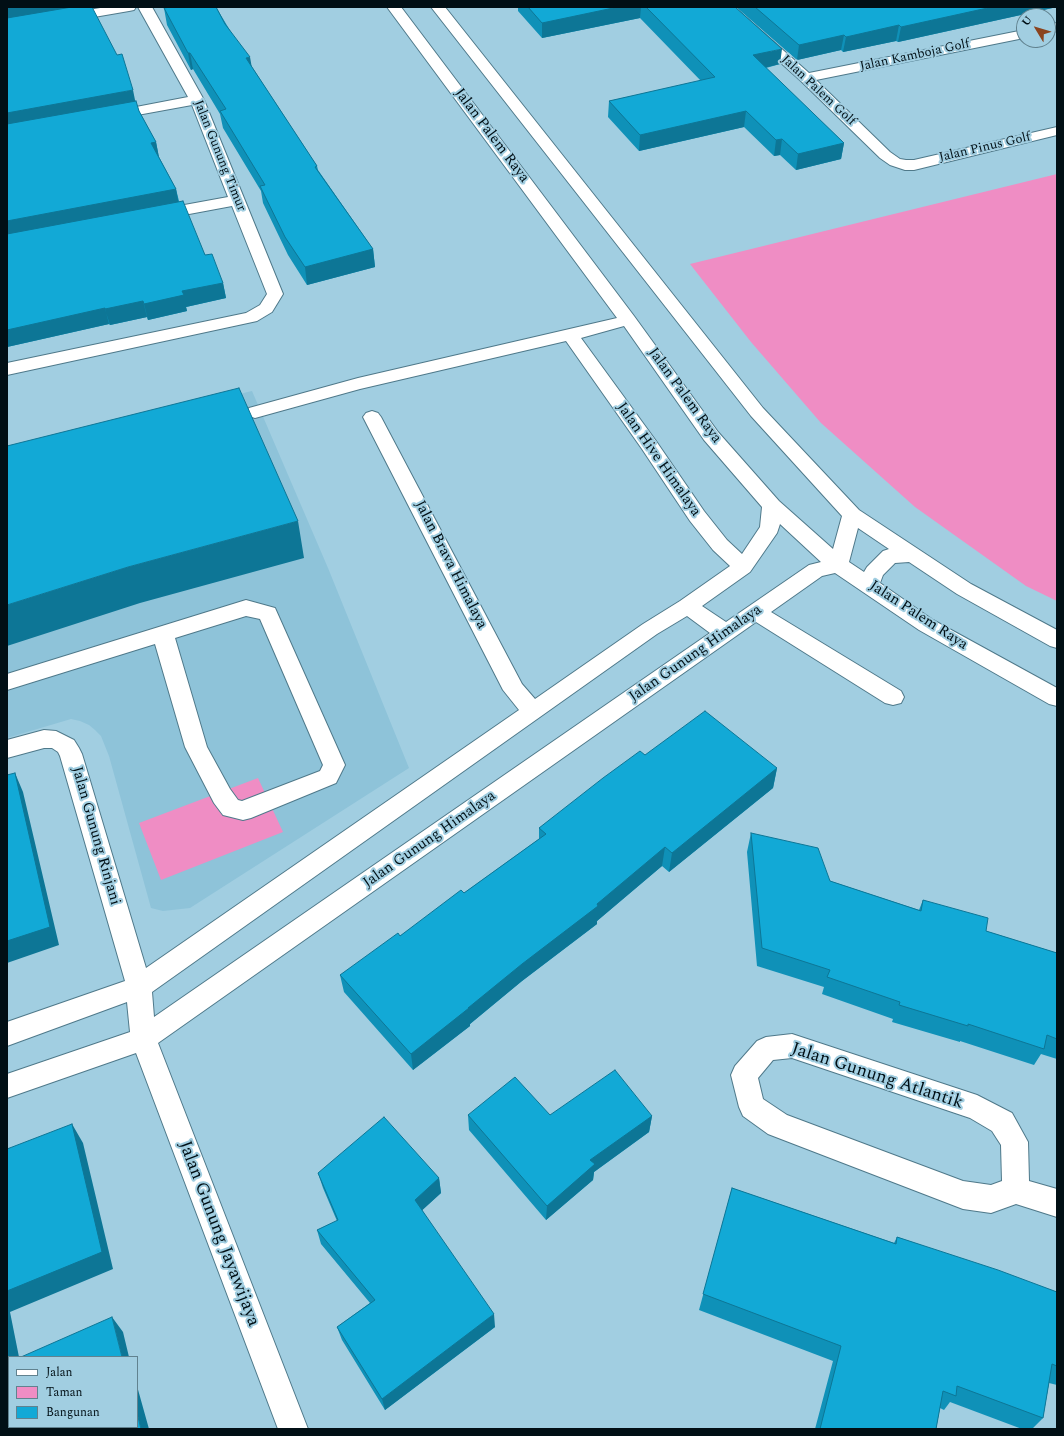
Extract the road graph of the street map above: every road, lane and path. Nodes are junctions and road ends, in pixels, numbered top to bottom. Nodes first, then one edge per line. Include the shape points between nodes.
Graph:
1 (54, 7) edge
2 (128, 7) edge
3 (145, 7) edge
4 (394, 7) edge
5 (438, 7) edge
6 (726, 7) edge
7 (30, 11) dead end
8 (7, 28) edge
9 (1016, 36) edge
10 (806, 78) junction
11 (197, 100) junction
12 (98, 118) edge
13 (1057, 131) edge
14 (914, 165) joint
15 (236, 200) junction
16 (145, 217) edge
17 (633, 327) junction
18 (575, 341) junction
19 (7, 369) edge
20 (255, 412) dead end
21 (372, 416) dead end
22 (772, 506) junction
23 (852, 514) junction
24 (911, 555) junction
25 (838, 565) junction
26 (744, 567) junction
27 (869, 585) junction
28 (687, 606) junction
29 (755, 612) junction
30 (726, 633) junction
31 (163, 634) junction
32 (1057, 640) edge
33 (7, 682) edge
34 (893, 697) dead end
35 (1057, 698) edge
36 (533, 711) junction
37 (7, 749) edge
38 (139, 987) junction
39 (7, 1034) edge
40 (143, 1039) junction
41 (7, 1086) edge
42 (1016, 1190) junction
43 (1057, 1203) edge
44 (293, 1429) edge

1 - 7 street
2 - 8 street
3 - 11 street, Jalan Gunung Timur
4 - 17 street, Jalan Palem Raya
5 - 23 street via 757,412
6 - 10 street, Jalan Palem Golf
9 - 10 street, Jalan Kamboja Golf
10 - 14 street, Jalan Palem Golf via 885,155 895,162
11 - 12 street
11 - 15 street, Jalan Gunung Timur
13 - 14 street, Jalan Pinus Golf
15 - 16 street
15 - 19 street, Jalan Gunung Timur via 275,294 266,308 251,317
17 - 18 street
17 - 22 street, Jalan Palem Raya via 711,436
18 - 20 street via 358,384
18 - 26 street, Jalan Hive Himalaya via 697,516 720,545
21 - 36 street, Jalan Brava Himalaya via 514,690
22 - 25 street, Jalan Palem Raya
22 - 26 street via 770,528
23 - 24 street
23 - 25 street
24 - 27 street via 890,556 874,572
24 - 32 street via 964,589
25 - 27 street, Jalan Palem Raya
25 - 29 street, Jalan Gunung Himalaya via 816,570
26 - 28 street
27 - 35 street, Jalan Palem Raya via 926,624
28 - 30 street
28 - 36 street
29 - 30 street, Jalan Gunung Himalaya
29 - 34 street
30 - 40 street, Jalan Gunung Himalaya
31 - 31 street via 246,608 268,613 334,765 328,777 243,811 231,808 196,747
31 - 33 street
36 - 38 street
37 - 38 street, Jalan Gunung Rinjani via 44,739 56,740 66,746 71,754
38 - 39 street
38 - 40 street, Jalan Gunung Rinjani
40 - 41 street, Jalan Gunung Himalaya
40 - 44 street, Jalan Gunung Jayawijaya
42 - 42 street, Jalan Gunung Atlantik via 991,1199 963,1195 778,1125 752,1107 744,1075 766,1049 792,1046 978,1108 1002,1122 1014,1142
42 - 43 street

